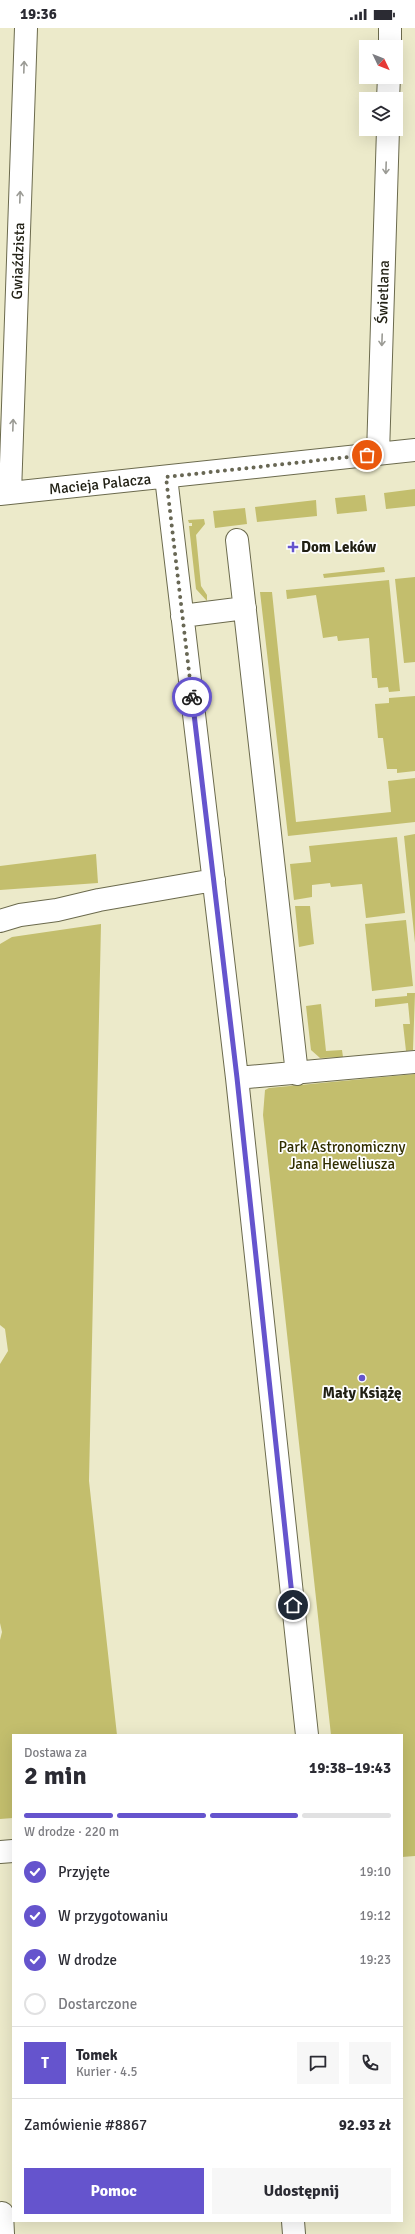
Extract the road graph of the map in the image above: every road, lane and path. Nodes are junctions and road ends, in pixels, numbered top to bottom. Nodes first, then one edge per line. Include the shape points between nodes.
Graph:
1 (26, 28) edge
2 (390, 28) edge
3 (390, 40) edge
4 (388, 136) edge
5 (415, 450) edge
6 (378, 454) junction
7 (166, 477) junction
8 (5, 494) edge
9 (237, 540) dead end
10 (245, 608) junction
11 (182, 616) junction
12 (214, 880) junction
13 (0, 921) edge
14 (415, 1062) edge
15 (297, 1074) junction
16 (237, 1078) junction
17 (307, 1734) edge
18 (12, 1851) edge
19 (0, 1852) edge
20 (2, 2213) dead end
21 (293, 2222) edge
22 (3, 2234) edge
23 (294, 2234) edge

8 -> 1 street, Gwiaździsta
2 - 3 street
4 -> 6 street, Świetlana
5 - 6 street, Macieja Palacza
6 - 7 street, Macieja Palacza
7 - 8 street, Macieja Palacza
7 - 11 street
9 - 10 street
10 - 11 street
10 - 15 street
11 - 12 street
12 - 13 street via 20,915
12 - 16 street
14 - 15 street
15 - 16 street
16 - 17 street
18 - 19 street
20 - 22 street
21 - 23 street

